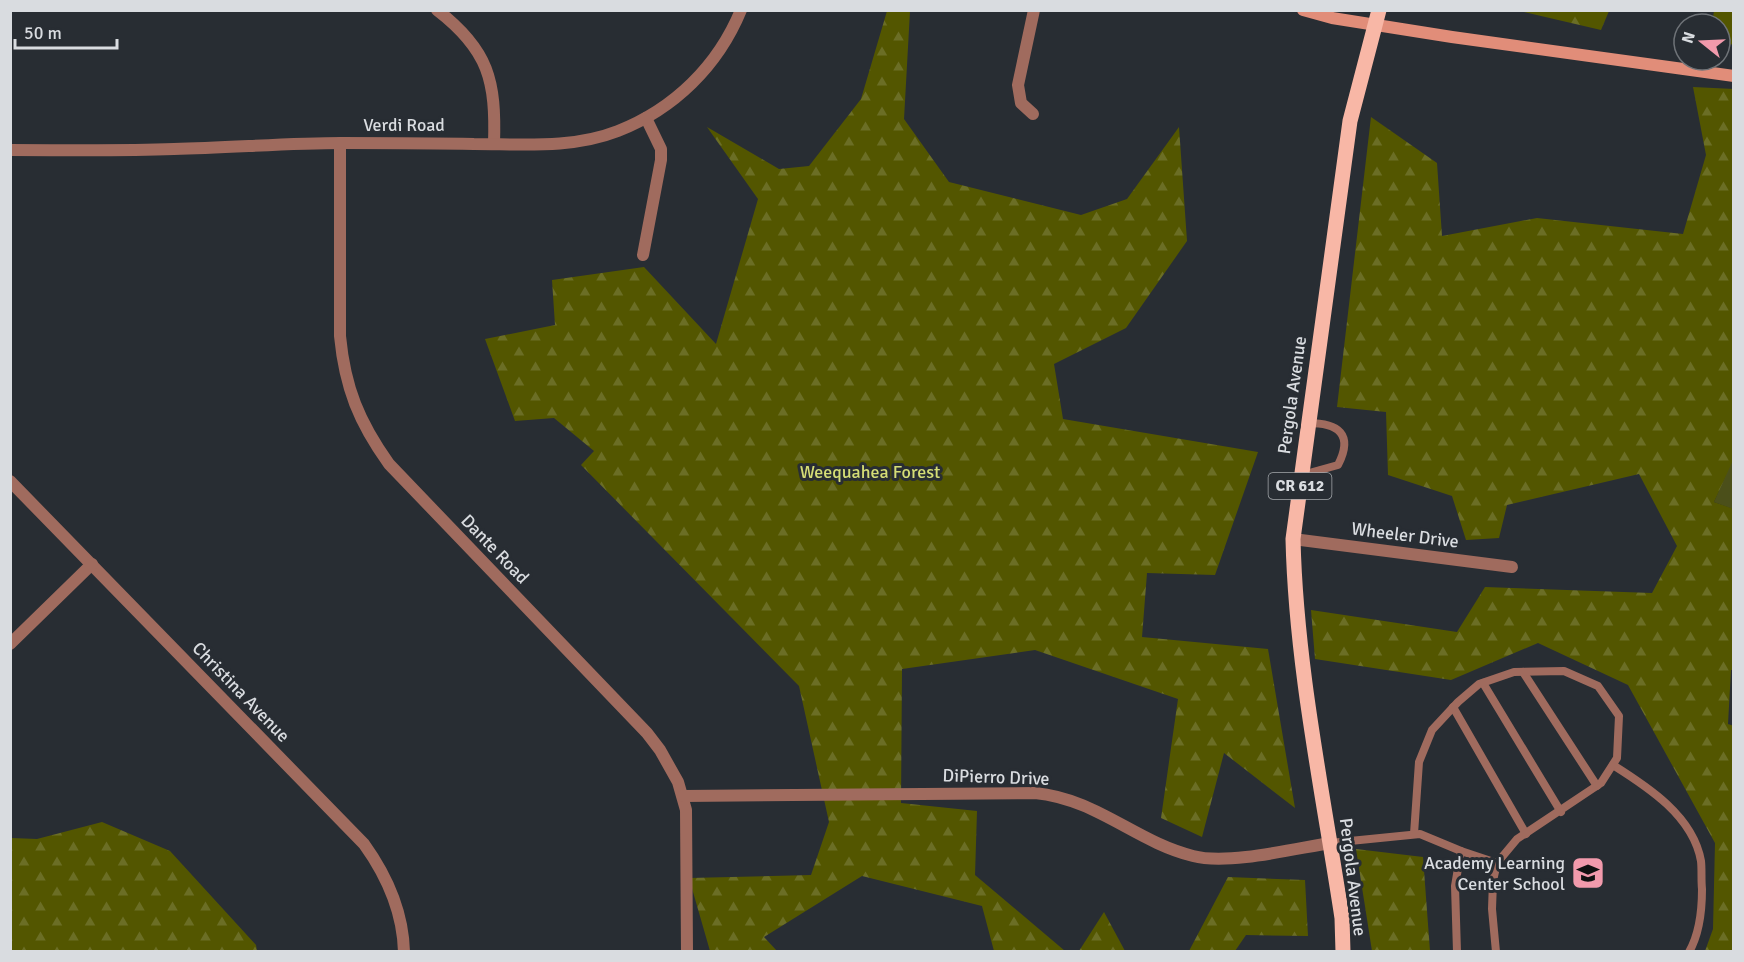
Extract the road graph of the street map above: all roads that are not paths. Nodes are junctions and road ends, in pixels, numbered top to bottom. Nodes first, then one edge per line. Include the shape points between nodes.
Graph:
1 (437, 10) edge
2 (741, 10) edge
3 (1034, 10) edge
4 (1303, 10) edge
5 (1377, 17) edge
6 (1734, 76) edge
7 (1033, 114) dead end
8 (646, 118) junction
9 (340, 143) junction
10 (494, 144) junction
11 (10, 150) edge
12 (643, 255) dead end
13 (1308, 423) junction
14 (1302, 475) junction
15 (10, 481) edge
16 (1293, 539) junction
17 (92, 564) junction
18 (1512, 567) dead end
19 (10, 644) edge
20 (1523, 672) junction
21 (1483, 683) junction
22 (1453, 707) junction
23 (1613, 765) junction
24 (1597, 786) junction
25 (683, 796) junction
26 (1561, 812) junction
27 (1414, 834) junction
28 (1526, 834) junction
29 (1330, 843) junction
30 (1461, 851) junction
31 (1497, 863) junction
32 (404, 951) edge
33 (687, 951) edge
34 (1342, 951) edge
35 (1457, 951) edge
36 (1496, 951) edge
37 (1689, 951) edge

1 - 10 street via 482,56 494,103
2 - 8 street, Verdi Road via 708,67 678,96
3 - 7 street via 1018,85 1021,103
4 - 5 street via 1332,18
5 - 6 street via 1452,37
5 - 13 main road, Pergola Avenue / CR 612 via 1350,121
8 - 10 street, Verdi Road via 610,134 572,142
8 - 12 street via 661,149 661,160
9 - 10 street, Verdi Road
9 - 11 street, Verdi Road
9 - 25 street, Dante Road via 340,336 347,381 362,421 389,465 647,733 671,767
13 - 14 main road, Pergola Avenue / CR 612
13 - 14 lane via 1336,427 1342,435 1343,456 1338,465
14 - 16 main road, Pergola Avenue / CR 612
15 - 17 street, Christina Avenue
16 - 18 street, Wheeler Drive
16 - 29 main road, Pergola Avenue / CR 612 via 1301,653
17 - 19 street
17 - 32 street, Christina Avenue via 364,844 390,887
20 - 21 lane
20 - 23 lane via 1564,670 1598,686 1619,716 1617,758
20 - 24 lane
21 - 22 lane
21 - 26 lane
22 - 27 lane via 1432,730 1419,762
22 - 28 lane
23 - 24 lane
23 - 37 lane via 1644,784 1684,822 1695,843 1701,860 1702,907
24 - 26 lane
25 - 29 street, DiPierro Drive via 1050,795 1083,804 1195,857 1226,858
25 - 33 street, Dante Road
26 - 28 lane
27 - 29 lane
27 - 30 lane
28 - 31 lane
29 - 34 main road, Pergola Avenue / CR 612 via 1342,918
30 - 31 lane
30 - 35 lane via 1455,886
31 - 36 lane via 1492,909

